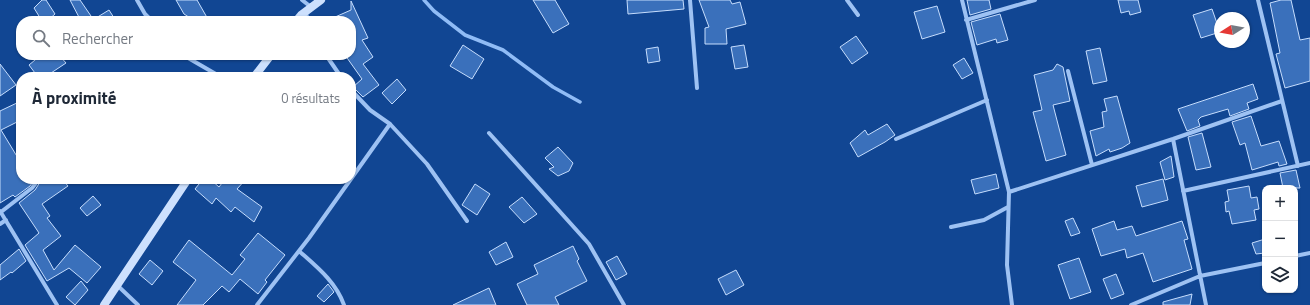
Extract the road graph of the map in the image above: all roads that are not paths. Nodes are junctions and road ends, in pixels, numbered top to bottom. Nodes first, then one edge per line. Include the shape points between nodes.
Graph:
1 (137, 0) edge
2 (302, 0) edge
3 (321, 0) edge
4 (690, 0) edge
5 (847, 0) edge
6 (962, 0) edge
7 (1035, 0) edge
8 (1258, 0) edge
9 (308, 10) junction
10 (858, 15) dead end
11 (147, 16) edge
12 (301, 16) edge
13 (309, 16) edge
14 (966, 20) junction
15 (192, 60) edge
16 (267, 60) edge
17 (329, 60) edge
18 (1068, 71) dead end
19 (212, 72) edge
20 (258, 72) edge
21 (338, 72) edge
22 (697, 88) dead end
23 (356, 95) edge
24 (987, 100) junction
25 (1282, 101) junction
26 (390, 124) junction
27 (489, 133) dead end
28 (896, 139) dead end
29 (1173, 139) junction
30 (1310, 163) edge
31 (1092, 165) junction
32 (1298, 166) junction
33 (356, 171) edge
34 (34, 184) edge
35 (185, 184) edge
36 (347, 184) edge
37 (1183, 191) junction
38 (1009, 192) junction
39 (1008, 207) junction
40 (0, 211) edge
41 (6, 220) junction
42 (467, 221) dead end
43 (0, 224) edge
44 (951, 227) dead end
45 (299, 251) junction
46 (1310, 253) edge
47 (1298, 255) edge
48 (1262, 264) edge
49 (1200, 276) junction
50 (118, 286) junction
51 (56, 305) edge
52 (104, 305) edge
53 (138, 305) edge
54 (257, 305) edge
55 (344, 305) edge
56 (624, 305) edge
57 (1012, 305) edge
58 (1131, 305) edge
59 (1206, 305) edge

1 - 11 street
2 - 9 street
3 - 9 street
4 - 22 street
5 - 10 street
6 - 14 street
7 - 14 street
8 - 25 street
9 - 12 street
9 - 13 street
14 - 24 street
15 - 19 street
16 - 20 street
17 - 21 street
18 - 31 street
23 - 26 street via 370,110
24 - 28 street
24 - 38 street
25 - 29 street
25 - 32 street
26 - 33 street
26 - 42 street via 427,164
27 - 56 street via 589,244
29 - 31 street
29 - 37 street
30 - 32 street
31 - 38 street
32 - 37 street
34 - 40 street via 14,203
35 - 50 street
36 - 45 street
37 - 49 street
38 - 39 street
39 - 44 street via 984,220
39 - 57 street via 1007,265
40 - 41 street
41 - 43 street
41 - 51 street
45 - 54 street
45 - 55 street via 328,277 341,294
46 - 47 street
48 - 49 street
49 - 58 street
49 - 59 street
50 - 52 street
50 - 53 street

